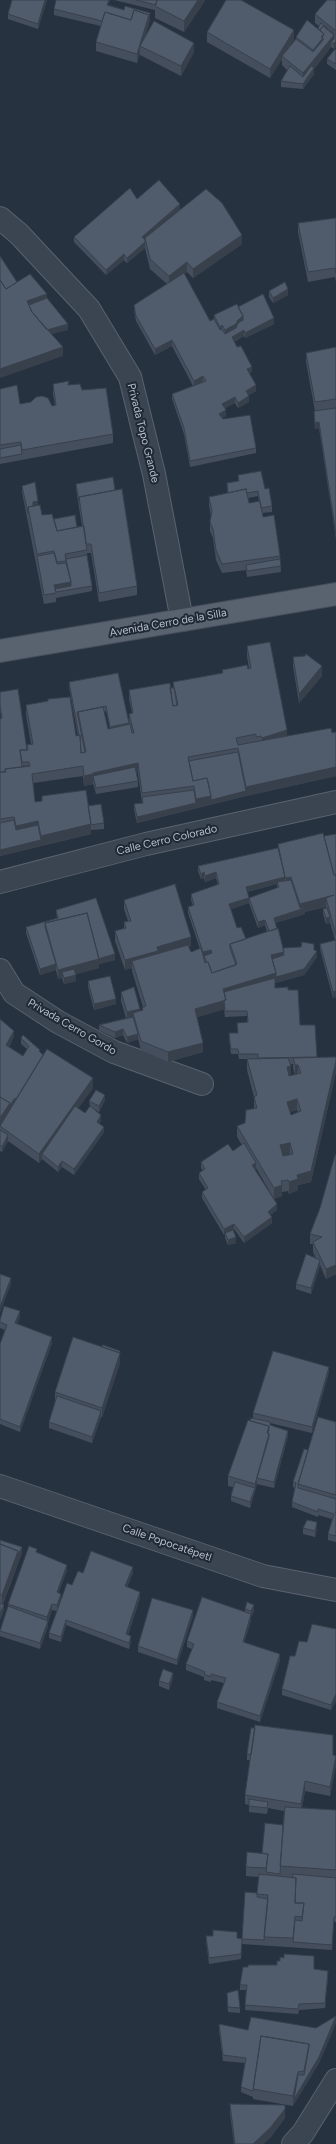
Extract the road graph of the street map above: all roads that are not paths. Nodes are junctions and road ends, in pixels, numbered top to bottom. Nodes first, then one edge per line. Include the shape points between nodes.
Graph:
1 (0, 218) edge
2 (336, 594) edge
3 (182, 620) junction
4 (0, 651) edge
5 (336, 802) edge
6 (0, 882) edge
7 (0, 970) edge
8 (202, 1084) dead end
9 (0, 1486) edge
10 (336, 1590) edge
11 (336, 2080) edge
12 (293, 2144) edge

1 - 3 street, Privada Topo Grande via 89,309 130,377 154,474
2 - 3 main road, Avenida Cerro de la Silla
3 - 4 main road, Avenida Cerro de la Silla
5 - 6 street, Calle Cerro Colorado via 146,844
7 - 8 street, Privada Cerro Gordo via 14,993 58,1022 114,1052
9 - 10 street, Calle Popocatépetl via 263,1576
11 - 12 street via 303,2133

